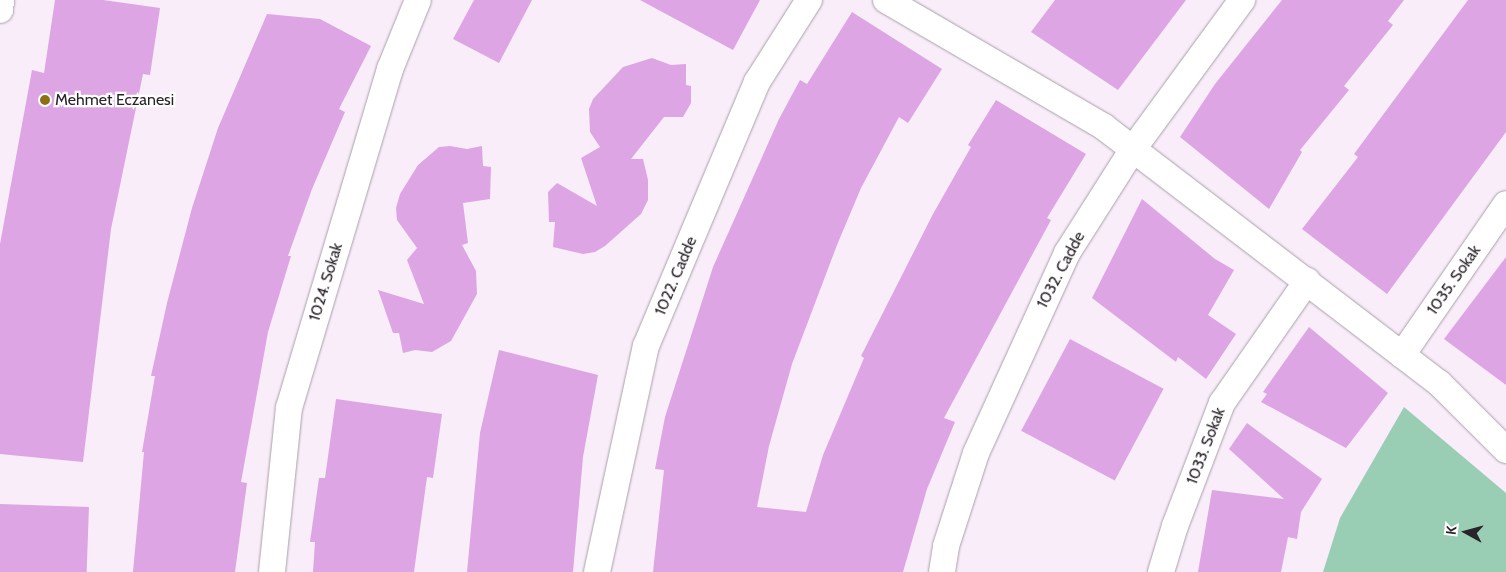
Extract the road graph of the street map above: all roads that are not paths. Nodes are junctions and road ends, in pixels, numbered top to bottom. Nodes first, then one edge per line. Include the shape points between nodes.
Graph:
1 (2, 0) edge
2 (418, 0) edge
3 (809, 0) edge
4 (886, 0) edge
5 (1242, 0) edge
6 (0, 10) edge
7 (1133, 149) junction
8 (1506, 204) edge
9 (1307, 282) junction
10 (1402, 355) junction
11 (1506, 450) edge
12 (272, 572) edge
13 (597, 572) edge
14 (942, 572) edge
15 (1161, 572) edge

1 - 6 street
2 - 12 street, 1024. Sokak via 390,70 289,408
3 - 13 street, 1022. Cadde via 757,82 646,346
4 - 7 street via 1104,127
5 - 7 street, 1032. Cadde
7 - 9 street
7 - 14 street, 1032. Cadde via 1067,253 1015,362 976,453 946,546
8 - 10 street, 1035. Sokak
9 - 10 street
9 - 15 street, 1033. Sokak via 1222,403
10 - 11 street via 1439,383

